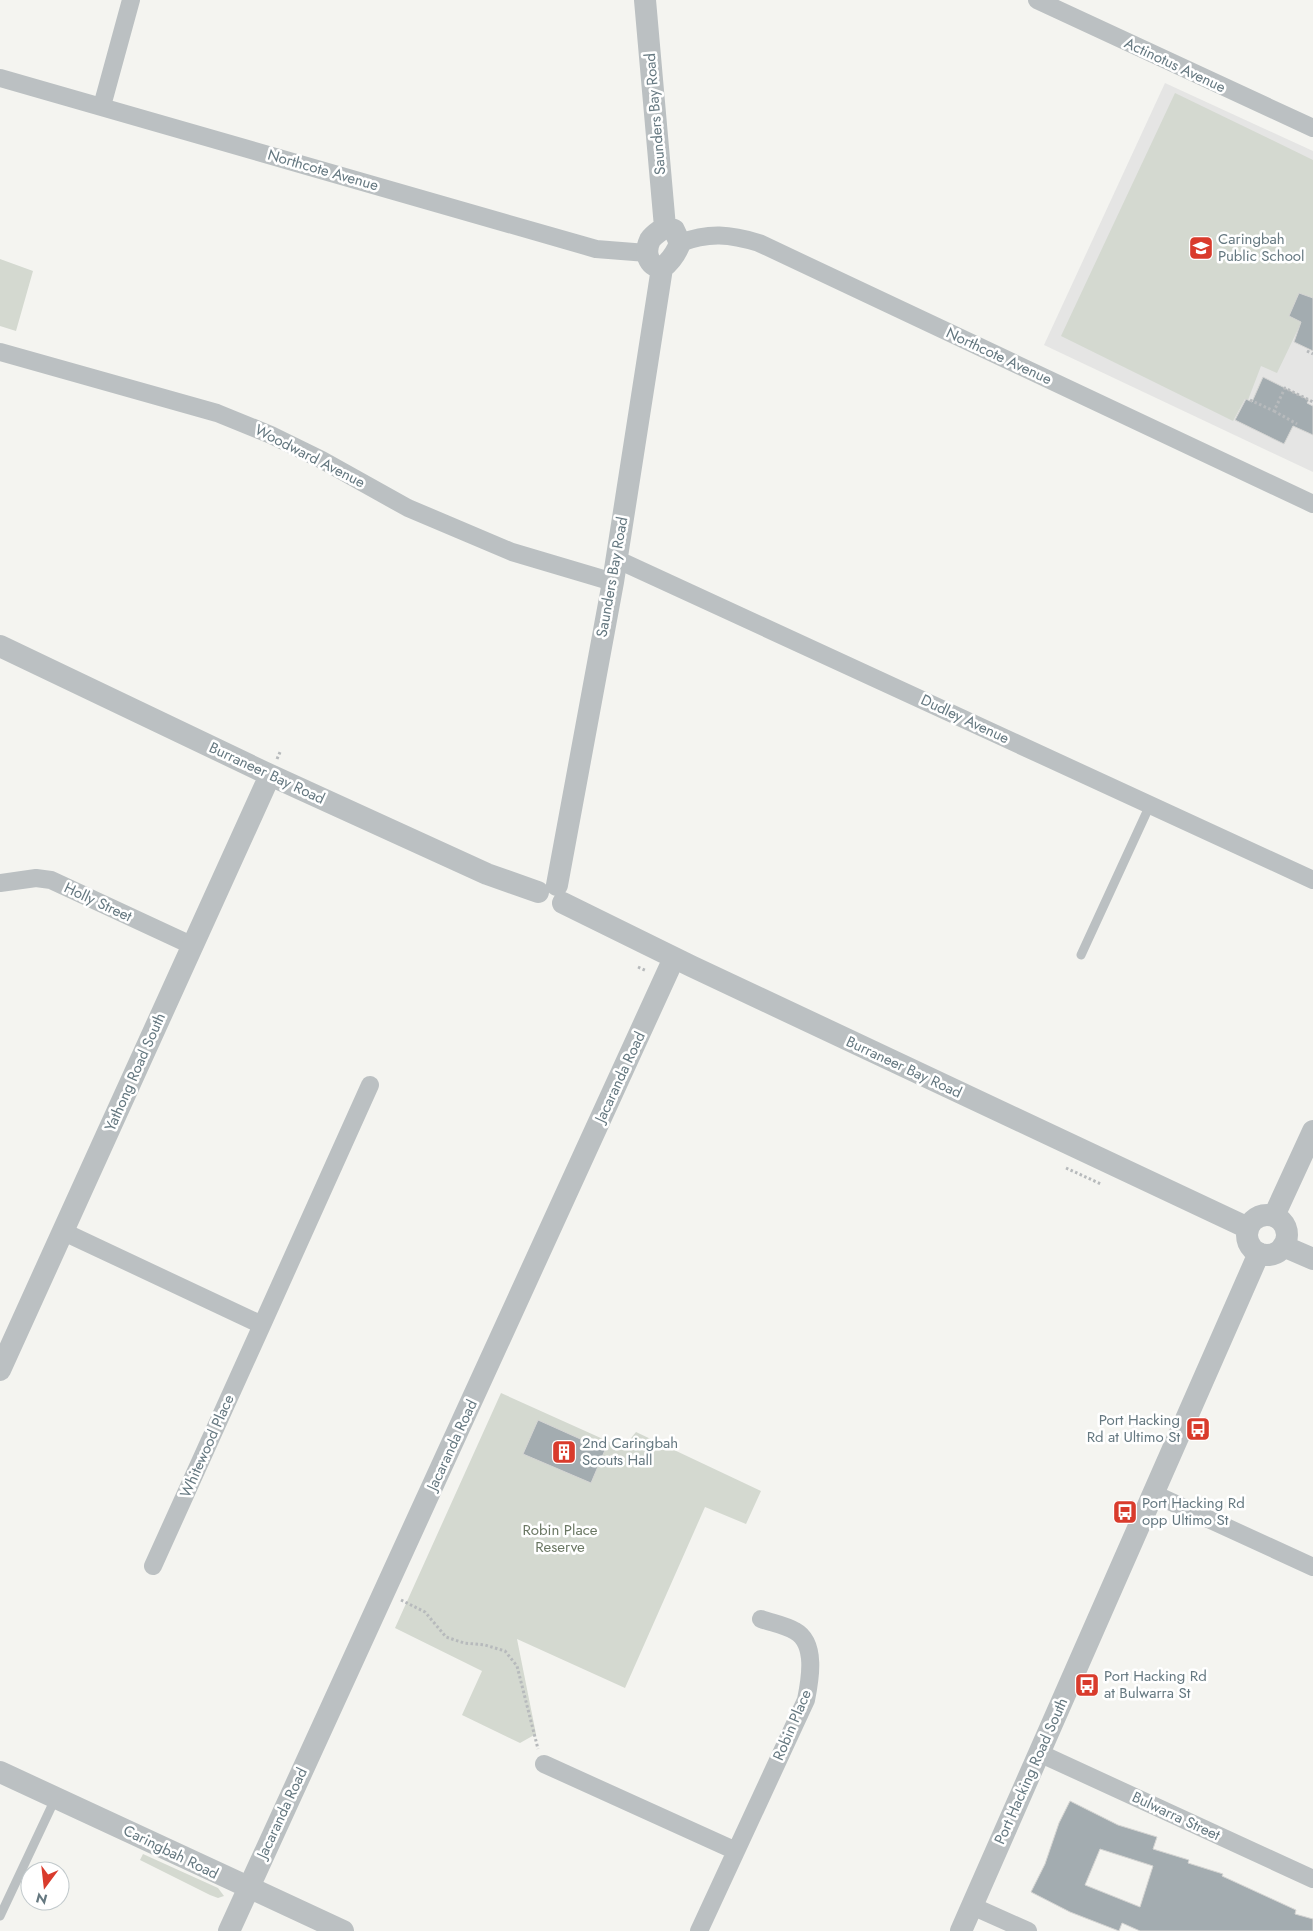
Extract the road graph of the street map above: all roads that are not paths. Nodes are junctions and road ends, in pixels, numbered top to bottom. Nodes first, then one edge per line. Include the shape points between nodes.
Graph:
1 (131, 0) edge
2 (645, 0) edge
3 (1037, 0) edge
4 (0, 78) edge
5 (102, 106) junction
6 (1313, 128) edge
7 (673, 235) junction
8 (655, 260) junction
9 (0, 352) edge
10 (1313, 504) edge
11 (616, 559) junction
12 (613, 582) junction
13 (0, 646) edge
14 (270, 775) junction
15 (1150, 804) junction
16 (1313, 880) edge
17 (0, 883) edge
18 (553, 894) junction
19 (192, 944) junction
20 (1081, 955) dead end
21 (674, 958) junction
22 (370, 1085) dead end
23 (1313, 1131) edge
24 (1274, 1216) junction
25 (1248, 1228) junction
26 (64, 1232) junction
27 (1283, 1246) junction
28 (1259, 1253) junction
29 (1313, 1259) edge
30 (262, 1325) junction
31 (0, 1370) edge
32 (1154, 1494) junction
33 (153, 1566) dead end
34 (1313, 1567) edge
35 (761, 1619) dead end
36 (1039, 1753) junction
37 (544, 1764) road end
38 (0, 1772) edge
39 (56, 1797) junction
40 (736, 1851) junction
41 (1313, 1879) edge
42 (248, 1888) junction
43 (972, 1906) junction
44 (0, 1916) edge
45 (229, 1931) edge
46 (343, 1931) edge
47 (699, 1931) edge
48 (961, 1931) edge
49 (1028, 1931) edge

1 - 5 street
2 - 7 street, Saunders Bay Road
3 - 6 street, Actinotus Avenue
4 - 5 street, Northcote Avenue
5 - 8 street, Northcote Avenue via 596,249
7 - 8 street via 676,254
7 - 10 street, Northcote Avenue via 710,234 759,243
8 - 11 street, Saunders Bay Road
9 - 12 street, Woodward Avenue via 217,413 271,434 408,508 512,552
11 - 12 street, Saunders Bay Road
11 - 15 street, Dudley Avenue
12 - 18 street, Saunders Bay Road
13 - 14 street, Burraneer Bay Road
14 - 18 street, Burraneer Bay Road via 486,874
14 - 19 street, Yathong Road South
15 - 16 street, Dudley Avenue
15 - 20 lane
17 - 19 street, Holly Street via 36,878 51,880
18 - 21 street, Burraneer Bay Road
19 - 26 street, Yathong Road South
21 - 25 street, Burraneer Bay Road
21 - 42 street, Jacaranda Road
22 - 30 street, Whitewood Place
23 - 24 street
24 - 25 street via 1262,1215
24 - 27 street via 1286,1229
25 - 28 street via 1247,1240
26 - 30 street
26 - 31 street, Yathong Road South
27 - 28 street via 1272,1254
27 - 29 street
28 - 32 street, Port Hacking Road South
30 - 33 street, Whitewood Place
32 - 34 street
32 - 36 street, Port Hacking Road South
35 - 40 street, Robin Place via 796,1631 809,1653 811,1677 806,1700
36 - 41 street, Bulwarra Street
36 - 43 street, Port Hacking Road South
37 - 40 street
38 - 39 street, Caringbah Road
39 - 42 street, Caringbah Road
39 - 44 lane
40 - 47 street, Robin Place
42 - 45 street, Jacaranda Road
42 - 46 street, Caringbah Road
43 - 48 street, Port Hacking Road South
43 - 49 street

